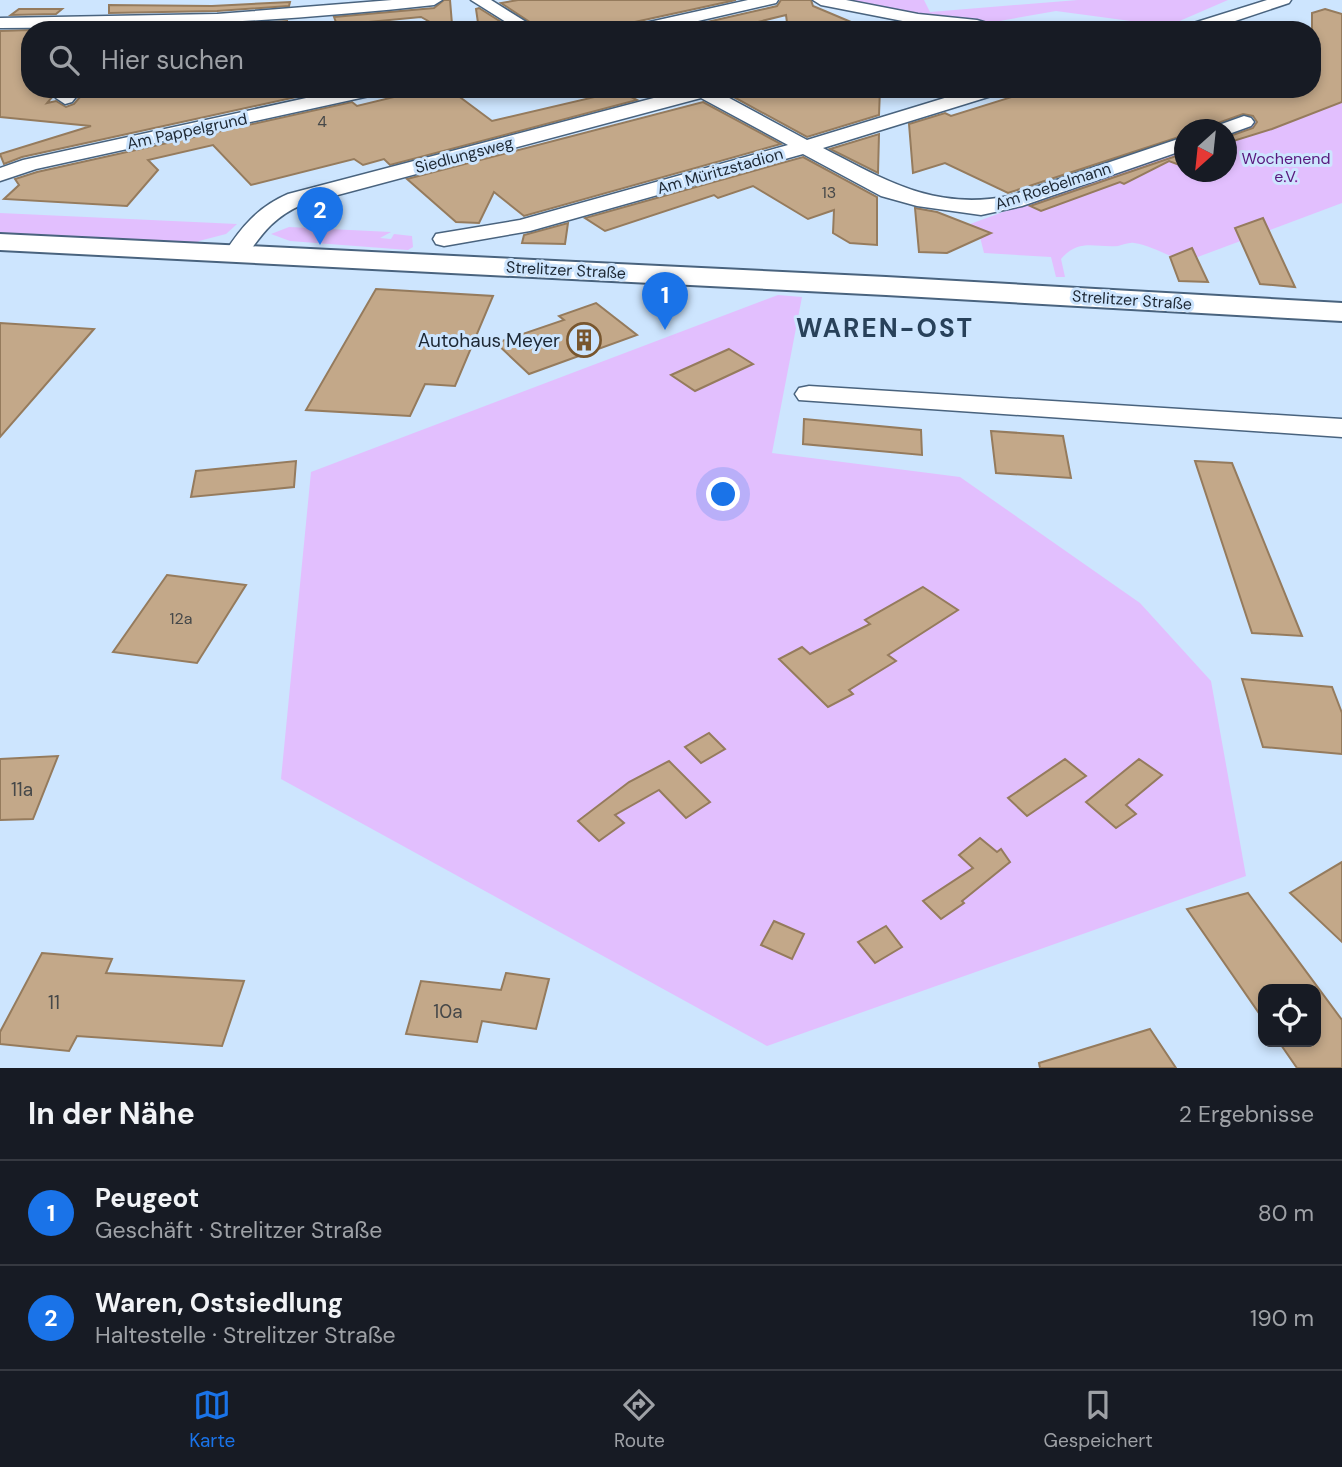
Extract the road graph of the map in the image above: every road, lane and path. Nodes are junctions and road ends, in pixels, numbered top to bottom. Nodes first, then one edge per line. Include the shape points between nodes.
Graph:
1 (434, 0) edge
2 (480, 0) edge
3 (770, 0) edge
4 (821, 0) edge
5 (1283, 0) edge
6 (138, 8) dead end
7 (127, 21) edge
8 (201, 21) edge
9 (516, 21) edge
10 (676, 21) edge
11 (915, 21) edge
12 (1218, 21) edge
13 (0, 23) edge
14 (21, 24) edge
15 (333, 98) edge
16 (672, 98) edge
17 (716, 98) edge
18 (965, 98) edge
19 (1244, 122) dead end
20 (1237, 125) edge
21 (804, 147) junction
22 (1174, 147) edge
23 (0, 175) edge
24 (444, 239) dead end
25 (0, 242) edge
26 (236, 254) junction
27 (1342, 313) edge
28 (809, 394) dead end
29 (1342, 428) edge

1 - 8 street
2 - 9 street
3 - 10 street
4 - 11 street
5 - 12 street
6 - 7 street
13 - 14 street
15 - 23 street, Am Pappelgrund via 30,164
16 - 26 street, Siedlungsweg via 296,199 260,219
17 - 21 street, Am Roebelmann
18 - 21 street, Am Müritzstadion
19 - 20 street
21 - 22 street, Am Roebelmann via 889,191 981,208
21 - 24 street, Am Müritzstadion via 522,226
25 - 26 main road, Strelitzer Straße
26 - 27 main road, Strelitzer Straße
28 - 29 street

